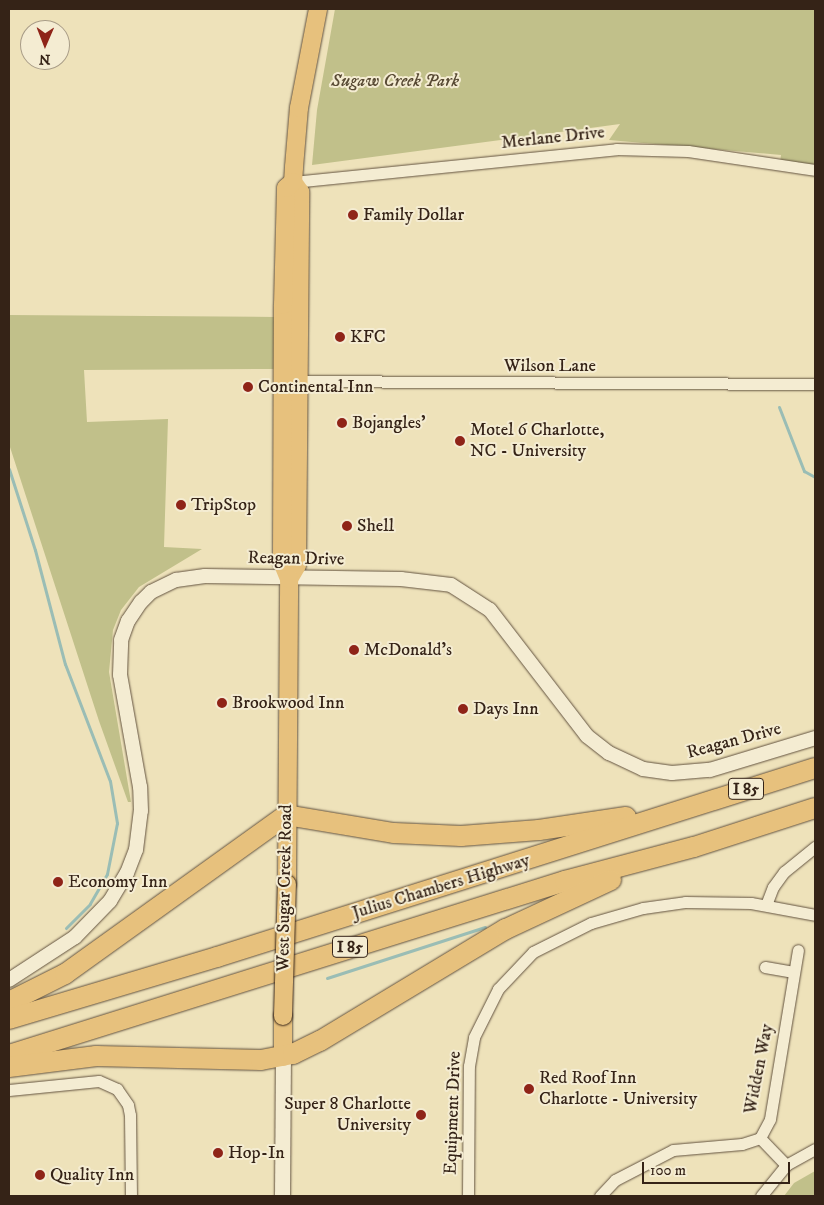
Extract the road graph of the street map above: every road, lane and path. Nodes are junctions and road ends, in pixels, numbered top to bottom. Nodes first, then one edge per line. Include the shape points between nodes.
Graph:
1 (318, 9) edge
2 (815, 170) edge
3 (293, 182) junction
4 (291, 381) junction
5 (815, 384) edge
6 (289, 579) junction
7 (815, 738) edge
8 (815, 768) edge
9 (815, 808) edge
10 (677, 810) junction
11 (286, 815) junction
12 (694, 847) junction
13 (815, 847) edge
14 (766, 906) junction
15 (815, 915) edge
16 (798, 950) dead end
17 (766, 967) dead end
18 (794, 972) junction
19 (9, 980) edge
20 (9, 1002) edge
21 (9, 1019) edge
22 (9, 1055) edge
23 (284, 1057) junction
24 (9, 1067) edge
25 (9, 1090) edge
26 (760, 1138) junction
27 (815, 1149) edge
28 (786, 1165) junction
29 (131, 1196) edge
30 (282, 1196) edge
31 (468, 1196) edge
32 (600, 1196) edge
33 (761, 1196) edge

1 - 3 main road, West Sugar Creek Road via 298,116
2 - 3 street, Merlane Drive via 688,152 616,149
3 - 4 main road, West Sugar Creek Road via 300,192
4 - 5 street, Wilson Lane
4 - 6 main road, West Sugar Creek Road via 297,565
6 - 7 street, Reagan Drive via 401,579 443,582 461,590 490,610 588,736 609,753 643,769 672,773 710,770
6 - 11 main road, West Sugar Creek Road
6 - 19 street, Reagan Drive via 186,577 163,585 136,608 125,627 119,657 140,788 141,818 136,850 122,883 98,916 64,945
8 - 10 highway, Julius Chambers Highway / I 85
9 - 12 highway, Julius Chambers Highway / I 85
10 - 11 highway via 539,830 461,836 394,833
10 - 21 highway, Julius Chambers Highway / I 85 via 521,862
11 - 20 highway via 71,970
11 - 23 main road, West Sugar Creek Road, bridge
12 - 22 highway, Julius Chambers Highway / I 85 via 556,884
12 - 23 highway via 552,905 419,979 311,1046
13 - 14 street via 784,872 773,887
14 - 15 street, Equipment Drive
14 - 31 street, Equipment Drive via 704,902 643,908 590,923 533,952 519,964 498,988 474,1037 469,1066
16 - 18 street, Widden Way
17 - 18 street
18 - 26 street, Widden Way via 770,1119
23 - 24 highway via 252,1060 96,1056
23 - 30 main road, West Sugar Creek Road
25 - 29 street via 99,1082 117,1089 128,1105 130,1115
26 - 28 street
26 - 32 street, Widden Way via 742,1144 673,1150 615,1180
27 - 28 street
28 - 33 street

